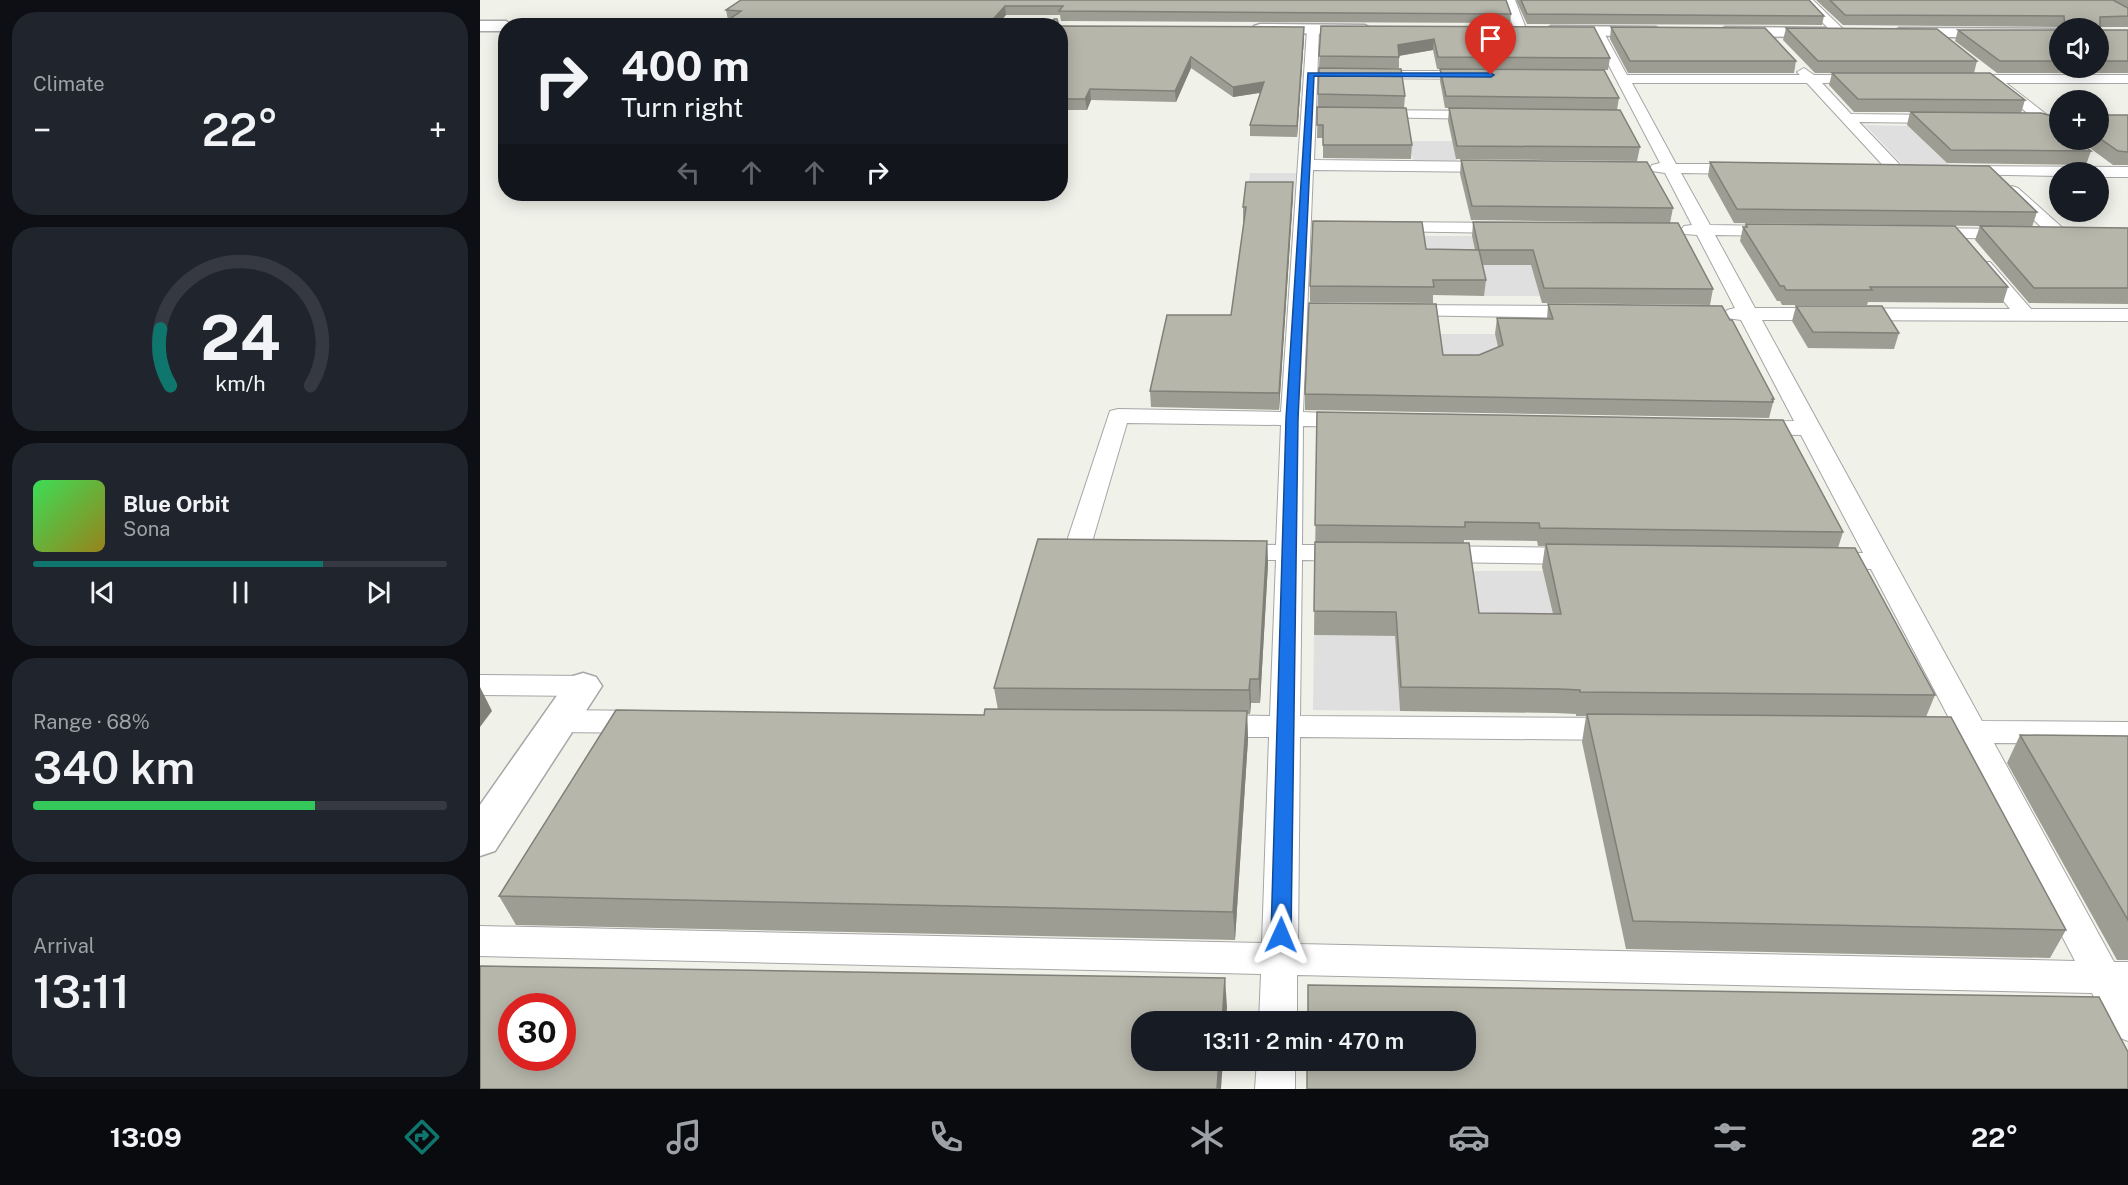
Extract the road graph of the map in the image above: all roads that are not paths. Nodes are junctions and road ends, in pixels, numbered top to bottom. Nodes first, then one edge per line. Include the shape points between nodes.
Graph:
1 (1509, 0) edge
2 (1806, 0) edge
3 (480, 26) edge
4 (498, 26) edge
5 (1244, 29) edge
6 (1313, 30) junction
7 (1383, 30) edge
8 (1515, 31) joint
9 (1597, 31) junction
10 (1676, 32) edge
11 (1710, 32) edge
12 (1766, 32) junction
13 (1845, 33) joint
14 (1883, 33) edge
15 (1937, 34) junction
16 (2049, 34) edge
17 (1781, 48) edge
18 (1955, 48) edge
19 (1796, 63) edge
20 (1978, 67) edge
21 (1359, 74) edge
22 (1491, 75) edge
23 (1617, 76) junction
24 (1810, 79) junction
25 (1878, 79) edge
26 (1947, 79) edge
27 (1993, 79) junction
28 (2128, 79) edge
29 (1355, 114) edge
30 (1503, 116) edge
31 (1847, 118) junction
32 (1962, 119) edge
33 (2020, 119) edge
34 (2043, 119) junction
35 (2049, 119) edge
36 (2049, 124) edge
37 (2092, 159) edge
38 (2096, 162) edge
39 (1306, 165) junction
40 (1506, 167) edge
41 (1658, 168) junction
42 (1765, 169) edge
43 (1872, 170) edge
44 (1943, 170) edge
45 (1990, 171) junction
46 (2049, 172) edge
47 (2109, 172) edge
48 (2128, 172) edge
49 (2109, 173) edge
50 (2128, 188) edge
51 (1374, 227) edge
52 (1527, 229) edge
53 (1668, 230) edge
54 (1704, 231) junction
55 (1796, 232) edge
56 (1910, 233) edge
57 (1956, 233) junction
58 (1382, 311) edge
59 (1594, 312) edge
60 (1712, 313) edge
61 (1748, 314) junction
62 (2026, 315) junction
63 (2128, 315) edge
64 (1292, 419) junction
65 (1374, 420) edge
66 (1727, 427) edge
67 (1809, 428) junction
68 (1124, 550) edge
69 (1206, 551) edge
70 (1288, 552) junction
71 (1371, 554) edge
72 (1407, 554) edge
73 (1607, 557) edge
74 (1808, 560) edge
75 (1879, 561) junction
76 (480, 685) edge
77 (583, 686) joint
78 (560, 721) junction
79 (667, 722) edge
80 (1190, 726) edge
81 (1285, 726) junction
82 (1650, 729) edge
83 (1900, 731) edge
84 (1971, 731) junction
85 (2128, 733) edge
86 (480, 839) edge
87 (480, 941) edge
88 (1281, 958) junction
89 (2115, 977) edge
90 (1279, 1011) edge
91 (2128, 1024) edge
92 (1276, 1071) edge
93 (1275, 1089) edge

1 - 8 street
2 - 13 street
3 - 4 street
5 - 6 street
6 - 7 street
6 - 39 street via 1315,113
8 - 9 street
9 - 10 street
9 - 23 street
11 - 12 street
12 - 13 street
12 - 17 street
14 - 15 street
15 - 16 street
15 - 18 street
19 - 24 street
20 - 27 street
21 - 22 street
23 - 24 street
23 - 41 street
24 - 25 street
24 - 31 street
26 - 27 street
27 - 28 street
27 - 34 street
29 - 30 street
31 - 32 street
31 - 43 street via 1901,170
33 - 34 street
34 - 35 street
34 - 36 street
37 - 38 street
39 - 40 street
39 - 64 street via 1311,310
41 - 42 street
41 - 54 street
44 - 45 street
45 - 46 street
45 - 57 street via 2065,235
47 - 48 street
49 - 50 street
51 - 52 street
53 - 54 street
54 - 55 street
54 - 61 street
56 - 57 street
57 - 62 street
58 - 59 street
60 - 61 street
61 - 62 street
61 - 67 street
62 - 63 street
64 - 65 street
64 - 68 street via 1118,416 1077,550
64 - 70 street
66 - 67 street
67 - 75 street
69 - 70 street
70 - 71 street
70 - 81 street
72 - 73 street
74 - 75 street
75 - 84 street
76 - 77 street
77 - 78 street
78 - 79 street
78 - 86 street
80 - 81 street
81 - 82 street
81 - 88 street
83 - 84 street
84 - 85 street
84 - 89 street
87 - 88 street
88 - 89 street
88 - 90 street
89 - 91 street
92 - 93 street

